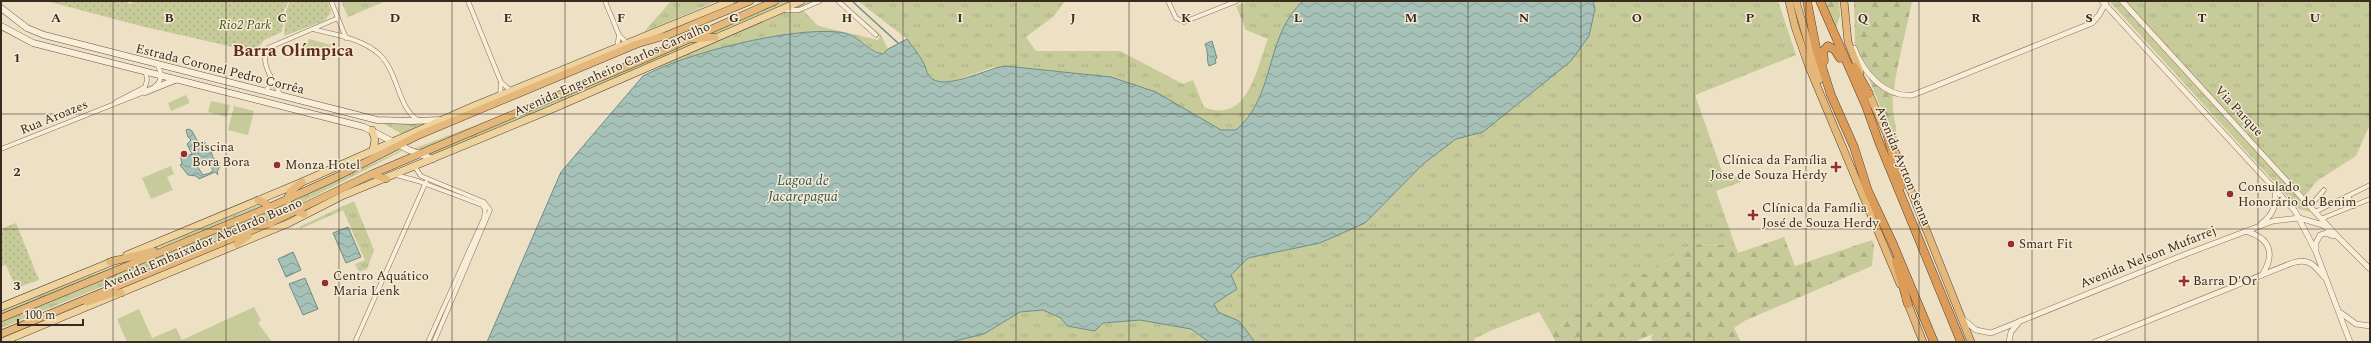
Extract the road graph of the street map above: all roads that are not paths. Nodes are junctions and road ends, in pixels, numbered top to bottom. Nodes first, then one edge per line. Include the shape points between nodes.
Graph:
1 (331, 1) edge
2 (468, 1) edge
3 (605, 1) edge
4 (731, 1) edge
5 (750, 1) edge
6 (775, 1) edge
7 (801, 1) edge
8 (820, 1) edge
9 (838, 1) edge
10 (1168, 1) edge
11 (1237, 1) edge
12 (1789, 1) edge
13 (1796, 1) edge
14 (1807, 1) edge
15 (1820, 1) edge
16 (1844, 1) edge
17 (2122, 1) edge
18 (2104, 2) edge
19 (1, 8) edge
20 (780, 9) junction
21 (338, 18) junction
22 (1, 26) edge
23 (1846, 28) junction
24 (313, 29) junction
25 (1833, 34) junction
26 (619, 35) junction
27 (876, 35) dead end
28 (715, 37) junction
29 (346, 38) junction
30 (684, 40) junction
31 (627, 43) junction
32 (617, 47) junction
33 (158, 66) junction
34 (146, 73) junction
35 (270, 73) junction
36 (161, 77) junction
37 (176, 80) junction
38 (501, 82) junction
39 (512, 91) junction
40 (145, 92) junction
41 (266, 92) junction
42 (1869, 94) junction
43 (281, 96) junction
44 (500, 96) junction
45 (1822, 96) junction
46 (114, 103) junction
47 (1837, 106) junction
48 (291, 108) junction
49 (443, 119) junction
50 (420, 121) junction
51 (372, 130) junction
52 (1888, 137) junction
53 (1879, 142) junction
54 (396, 143) junction
55 (1, 149) edge
56 (373, 151) junction
57 (418, 154) junction
58 (433, 159) junction
59 (414, 167) junction
60 (372, 174) junction
61 (396, 175) junction
62 (427, 178) junction
63 (386, 179) junction
64 (302, 182) junction
65 (425, 183) junction
66 (2370, 185) edge
67 (2275, 189) junction
68 (2324, 190) dead end
69 (2348, 196) junction
70 (2370, 199) edge
71 (258, 200) junction
72 (287, 200) junction
73 (1903, 200) junction
74 (2311, 205) junction
75 (2354, 206) junction
76 (270, 208) junction
77 (2317, 211) junction
78 (294, 212) junction
79 (304, 214) junction
80 (2299, 218) junction
81 (2323, 218) junction
82 (272, 222) junction
83 (484, 224) junction
84 (2257, 227) junction
85 (2245, 231) junction
86 (205, 234) junction
87 (2338, 237) junction
88 (237, 244) junction
89 (1894, 244) junction
90 (2316, 252) junction
91 (110, 262) junction
92 (2370, 269) edge
93 (2262, 275) junction
94 (2327, 281) junction
95 (455, 287) junction
96 (121, 293) junction
97 (1908, 304) junction
98 (1, 307) edge
99 (2340, 312) junction
100 (1960, 315) junction
101 (1, 318) edge
102 (36, 319) junction
103 (2021, 321) junction
104 (2370, 326) edge
105 (1, 334) edge
106 (2, 342) edge
107 (355, 342) edge
108 (428, 342) edge
109 (434, 342) edge
110 (1923, 342) edge
111 (1934, 342) edge
112 (1961, 342) edge
113 (1971, 342) edge
114 (2010, 342) edge
115 (2095, 342) edge
116 (2350, 342) edge

1 - 21 street
2 - 38 street
3 - 26 street
4 - 31 main road, Avenida Engenheiro Carlos Carvalho
5 - 54 highway, Avenida Engenheiro Carlos Carvalho via 668,35 637,44
6 - 30 highway, Avenida Engenheiro Carlos Carvalho
7 - 20 main road, Avenida Engenheiro Carlos Carvalho
8 - 20 street via 797,11
9 - 27 street
10 - 11 street via 1176,18 1184,22
12 - 45 highway via 1801,46
13 - 45 highway
14 - 47 highway via 1816,48
15 - 25 highway, Avenida Ayrton Senna
16 - 23 highway, Avenida Ayrton Senna
17 - 74 street, Via Parque
18 - 23 street via 2101,12 2092,23 1915,95 1907,96 1896,95 1885,89 1869,73 1859,59
18 - 67 street, Via Parque
19 - 33 main road, Estrada Coronel Pedro Corrêa via 16,21 40,34
20 - 28 main road, Avenida Engenheiro Carlos Carvalho
21 - 24 street
21 - 29 street
22 - 34 main road, Estrada Coronel Pedro Corrêa via 33,43
23 - 42 highway, Avenida Ayrton Senna via 1848,42
24 - 29 street
24 - 35 street via 268,48 264,58
25 - 42 highway
25 - 53 highway, Avenida Ayrton Senna via 1866,106
26 - 31 street
26 - 32 street
28 - 30 highway
28 - 58 main road, Avenida Engenheiro Carlos Carvalho
29 - 50 street via 364,44 380,54 390,67 408,111
30 - 57 highway, Avenida Engenheiro Carlos Carvalho
31 - 32 main road, Avenida Engenheiro Carlos Carvalho
32 - 39 main road, Avenida Engenheiro Carlos Carvalho
33 - 36 street
33 - 41 main road, Estrada Coronel Pedro Corrêa
34 - 36 main road, Estrada Coronel Pedro Corrêa
34 - 46 street, Rua Aroazes via 145,86
35 - 41 street via 270,84
35 - 43 street
36 - 37 main road, Estrada Coronel Pedro Corrêa
36 - 40 street, Rua Aroazes via 158,83
37 - 40 main road
37 - 48 main road, Estrada Coronel Pedro Corrêa
38 - 39 street
38 - 44 street
39 - 44 main road, Avenida Engenheiro Carlos Carvalho
40 - 46 street, Rua Aroazes
41 - 43 main road, Estrada Coronel Pedro Corrêa
42 - 52 highway, Avenida Ayrton Senna
43 - 48 main road
43 - 50 main road, Estrada Coronel Pedro Corrêa via 381,120
44 - 49 main road, Avenida Engenheiro Carlos Carvalho
45 - 97 highway
46 - 55 street, Rua Aroazes
47 - 53 highway via 1822,54 1828,46 1837,53
47 - 89 highway via 1868,191
48 - 51 main road, Estrada Coronel Pedro Corrêa
49 - 50 main road, Estrada Coronel Pedro Corrêa
49 - 54 main road, Avenida Engenheiro Carlos Carvalho
51 - 54 main road, Estrada Coronel Pedro Corrêa
51 - 56 main road via 375,139
52 - 73 highway
52 - 100 highway, Avenida Ayrton Senna
53 - 73 highway, Avenida Ayrton Senna
54 - 56 main road, Avenida Embaixador Abelardo Bueno
54 - 57 main road, Estrada Coronel Pedro Corrêa
54 - 72 highway, Avenida Embaixador Abelardo Bueno via 334,178
56 - 64 main road, Avenida Embaixador Abelardo Bueno
57 - 58 main road, Estrada Coronel Pedro Corrêa
57 - 60 highway, Avenida Embaixador Abelardo Bueno
58 - 59 main road, Avenida Embaixador Abelardo Bueno
59 - 61 main road, Avenida Embaixador Abelardo Bueno
59 - 62 street via 418,174
60 - 63 highway
60 - 78 highway, Avenida Embaixador Abelardo Bueno
61 - 63 main road, Avenida Embaixador Abelardo Bueno
61 - 65 street
62 - 65 street
62 - 83 street via 484,202 490,210
63 - 79 main road, Avenida Embaixador Abelardo Bueno
64 - 71 main road, Avenida Embaixador Abelardo Bueno
64 - 72 highway via 290,192
65 - 83 street via 482,205 485,214
65 - 107 street
66 - 69 street
67 - 80 street, Via Parque
67 - 84 street via 2276,202 2273,213
68 - 74 street
69 - 75 street
69 - 77 street
70 - 75 street
71 - 76 highway
71 - 91 main road, Avenida Embaixador Abelardo Bueno
72 - 76 highway, Avenida Embaixador Abelardo Bueno
72 - 78 highway
73 - 112 highway, Avenida Ayrton Senna
74 - 77 street, Via Parque
75 - 81 street
76 - 82 highway via 273,214
76 - 86 highway, Avenida Embaixador Abelardo Bueno
77 - 81 street, Via Parque
78 - 79 highway
78 - 82 highway, Avenida Embaixador Abelardo Bueno
79 - 88 main road, Avenida Embaixador Abelardo Bueno
80 - 84 street, Avenida Nelson Mufarrej via 2289,218
80 - 87 street, Avenida Nelson Mufarrej via 2323,225
80 - 90 street, Via Parque
81 - 87 street, Via Parque
82 - 88 highway via 265,229
82 - 102 highway, Avenida Embaixador Abelardo Bueno
83 - 95 street
84 - 85 street, Avenida Nelson Mufarrej
85 - 93 street via 2257,235 2268,246 2269,260
85 - 103 street, Avenida Nelson Mufarrej
86 - 91 highway via 118,262
86 - 101 highway, Avenida Embaixador Abelardo Bueno
87 - 90 street via 2326,233 2320,235
87 - 92 street
88 - 96 main road, Avenida Embaixador Abelardo Bueno
89 - 97 highway via 1896,264
89 - 111 highway
90 - 94 street, Via Parque
91 - 98 main road, Avenida Embaixador Abelardo Bueno
93 - 94 street via 2292,263 2306,261 2312,263
93 - 115 street
94 - 99 street, Via Parque
95 - 108 street
95 - 109 street
96 - 102 highway via 113,293
96 - 106 main road, Avenida Embaixador Abelardo Bueno
97 - 110 highway
99 - 104 street via 2356,324
99 - 116 street, Via Parque
100 - 103 street, Avenida Nelson Mufarrej via 1976,330 1987,333
100 - 113 highway, Avenida Ayrton Senna
102 - 105 highway, Avenida Embaixador Abelardo Bueno
103 - 114 street via 2011,332

